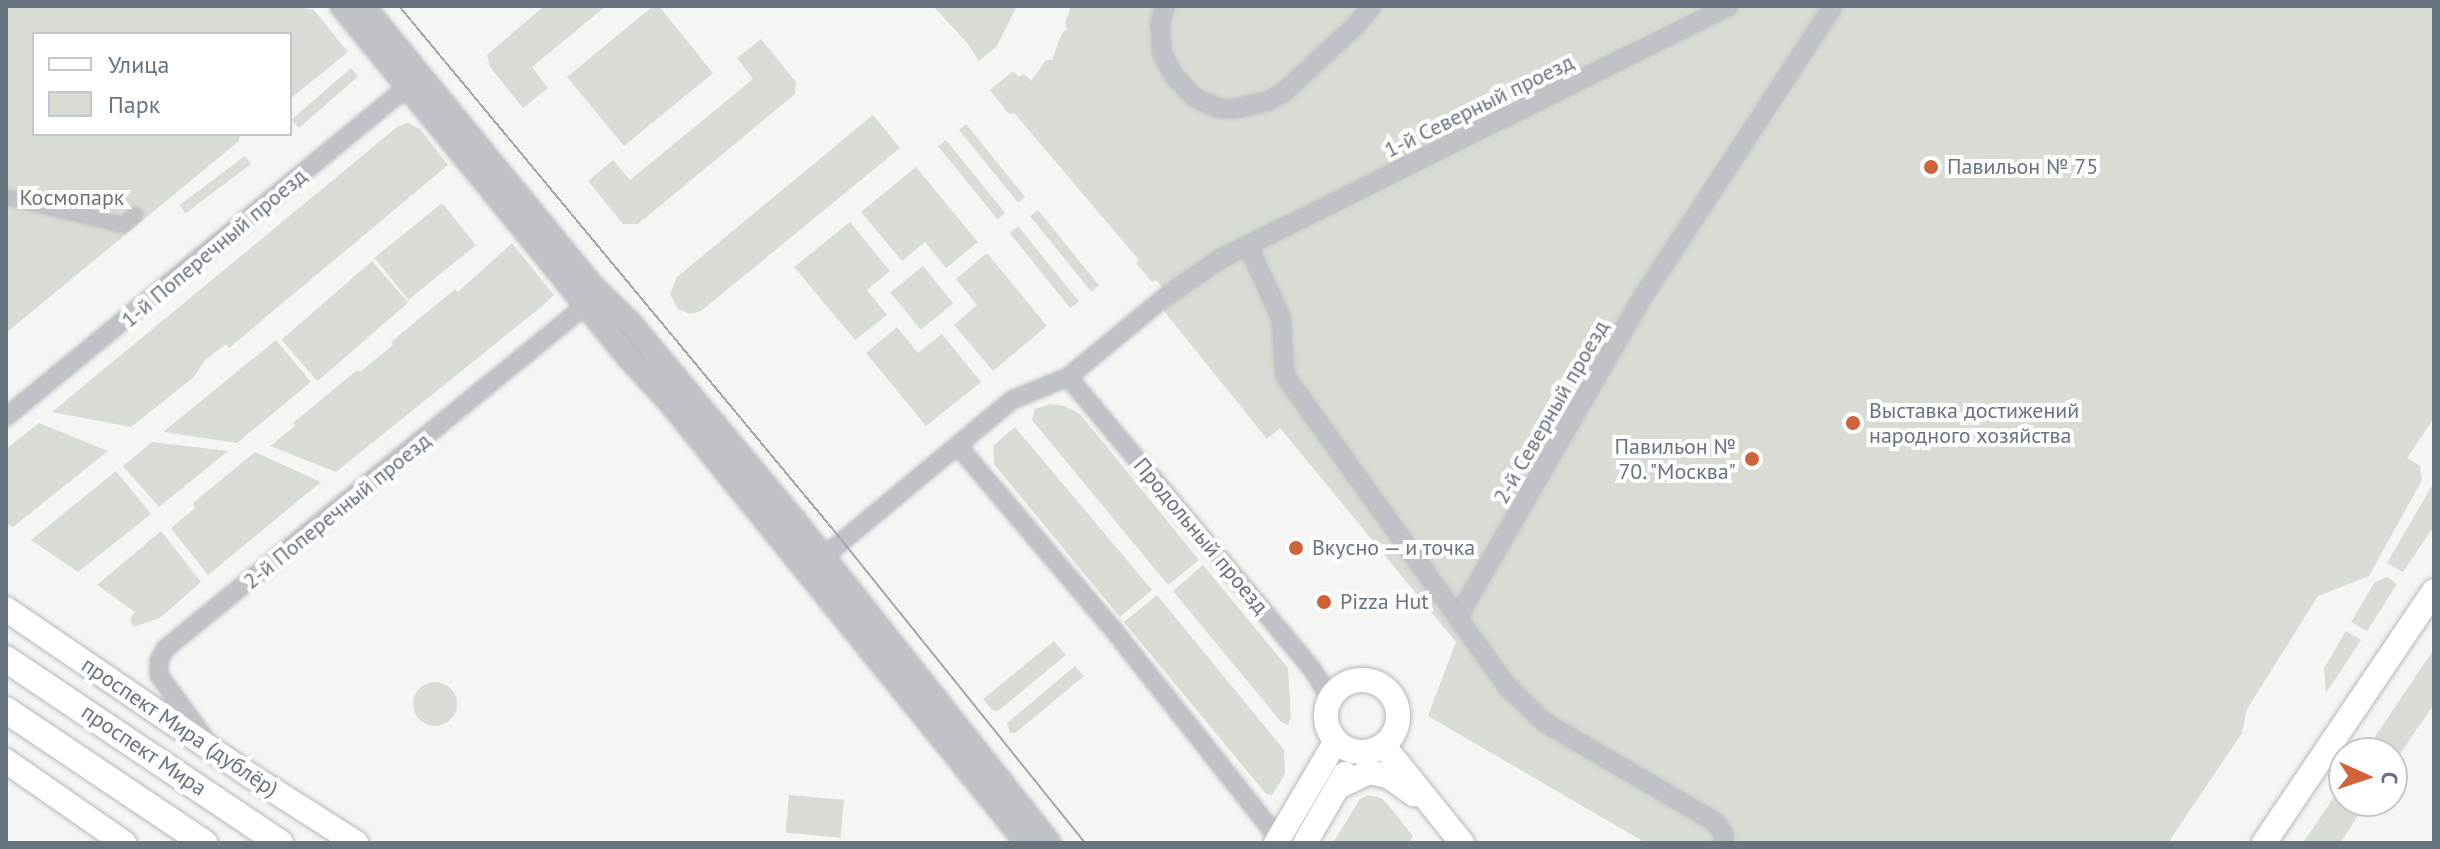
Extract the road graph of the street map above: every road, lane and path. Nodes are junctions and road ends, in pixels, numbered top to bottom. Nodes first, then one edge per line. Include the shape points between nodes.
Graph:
1 (342, 6) edge
2 (363, 6) edge
3 (1165, 6) edge
4 (1372, 6) edge
5 (1729, 6) edge
6 (1833, 6) edge
7 (413, 82) junction
8 (6, 197) edge
9 (135, 215) dead end
10 (1248, 245) junction
11 (590, 296) junction
12 (1068, 377) junction
13 (6, 417) edge
14 (958, 446) junction
15 (815, 564) junction
16 (2434, 591) edge
17 (6, 609) edge
18 (1459, 615) junction
19 (6, 659) edge
20 (1330, 698) junction
21 (6, 710) edge
22 (1336, 741) junction
23 (1383, 745) junction
24 (214, 751) junction
25 (1359, 752) junction
26 (6, 761) edge
27 (251, 776) junction
28 (1338, 787) junction
29 (1436, 809) junction
30 (1279, 841) edge
31 (124, 843) edge
32 (204, 843) edge
33 (280, 843) edge
34 (327, 843) edge
35 (356, 843) edge
36 (1027, 843) edge
37 (1049, 843) edge
38 (1305, 843) edge
39 (1462, 843) edge
40 (1723, 843) edge
41 (2264, 843) edge

1 - 7 street
2 - 7 street
3 - 4 street via 1162,53 1175,77 1195,98 1234,109 1284,92
5 - 10 street, 1-й Северный проезд
6 - 18 street, 2-й Северный проезд via 1683,232
7 - 11 street
7 - 13 street, 1-й Поперечный проезд
8 - 9 street via 123,225
10 - 12 street, 1-й Северный проезд via 1165,297
10 - 18 street via 1281,318 1285,376
11 - 15 street
11 - 24 street, 2-й Поперечный проезд via 165,649 159,661 165,687
12 - 14 street, 1-й Северный проезд via 1016,398
12 - 20 street, Продольный проезд
14 - 15 street, 1-й Северный проезд
14 - 30 street via 1112,628
15 - 36 street
15 - 37 street
16 - 41 main road
17 - 24 main road, проспект Мира (дублёр)
18 - 40 street via 1508,687 1544,722 1715,822 1724,834
19 - 33 main road, проспект Мира
20 - 22 main road via 1326,717
20 - 23 main road via 1354,680 1385,688 1398,719
21 - 32 main road, проспект Мира
22 - 25 main road
22 - 30 main road
23 - 25 main road
23 - 29 main road
24 - 27 main road, проспект Мира (дублёр)
25 - 28 main road
26 - 31 main road
27 - 34 main road
27 - 35 main road, проспект Мира (дублёр)
28 - 29 main road via 1359,775 1378,773
28 - 38 main road
29 - 39 main road

